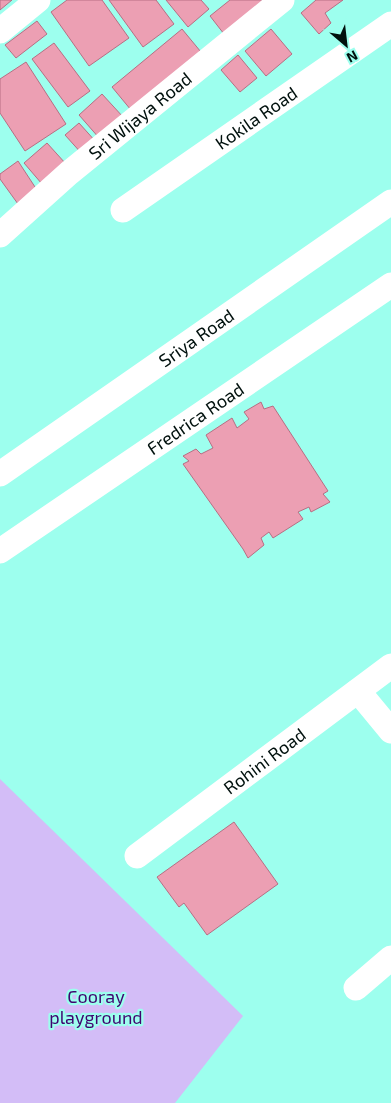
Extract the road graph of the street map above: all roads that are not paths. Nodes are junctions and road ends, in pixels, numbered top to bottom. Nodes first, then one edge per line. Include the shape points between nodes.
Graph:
1 (38, 0) edge
2 (282, 0) edge
3 (391, 24) edge
4 (0, 31) edge
5 (391, 202) edge
6 (123, 210) dead end
7 (0, 235) edge
8 (391, 284) edge
9 (0, 474) edge
10 (0, 551) edge
11 (391, 666) edge
12 (358, 691) junction
13 (391, 731) edge
14 (137, 856) dead end
15 (391, 958) edge
16 (356, 988) dead end

1 - 4 street
2 - 7 street, Sri Wijaya Road via 69,172
3 - 6 street, Kokila Road
5 - 9 street, Sriya Road
8 - 10 street, Fredrica Road
11 - 12 street, Rohini Road
12 - 13 street
12 - 14 street, Rohini Road
15 - 16 street

